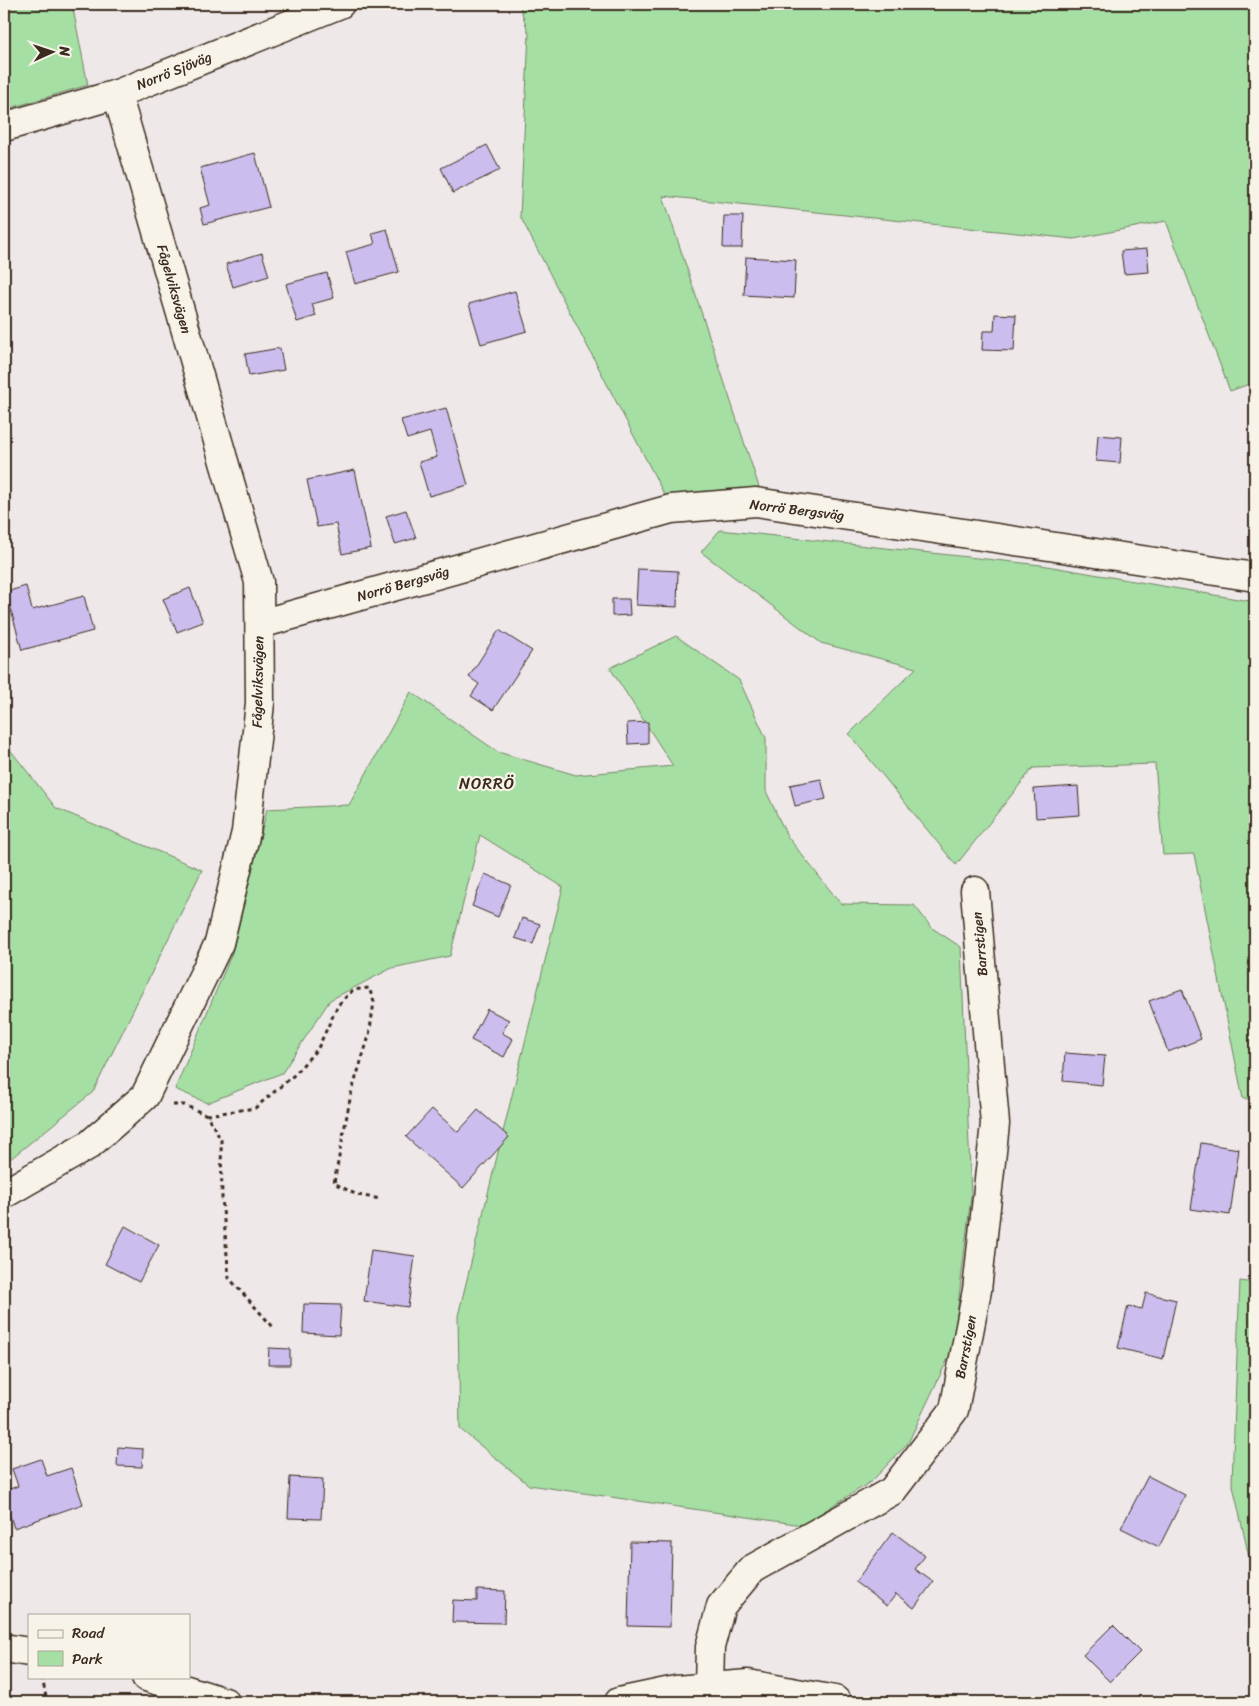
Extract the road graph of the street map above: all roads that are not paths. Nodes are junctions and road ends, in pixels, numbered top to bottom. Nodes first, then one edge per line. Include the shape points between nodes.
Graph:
1 (340, 4) edge
2 (117, 94) junction
3 (4, 127) edge
4 (1255, 577) edge
5 (260, 624) junction
6 (975, 891) dead end
7 (4, 1194) edge
8 (4, 1648) edge
9 (28, 1652) edge
10 (149, 1678) edge
11 (709, 1687) junction
12 (225, 1702) edge
13 (619, 1702) edge
14 (837, 1702) edge

1 - 2 street, Norrö Sjöväg
2 - 3 street, Norrö Sjöväg
2 - 5 street, Fågelviksvägen via 259,582
4 - 5 street, Norrö Bergsväg via 756,502 671,509
5 - 7 street, Fågelviksvägen via 260,703 246,832 219,943 145,1096 90,1145
6 - 11 street, Barrstigen via 995,1124 977,1290 954,1410 892,1492 752,1568 721,1606 710,1646
8 - 9 street
10 - 12 street
11 - 13 street
11 - 14 street via 748,1684

